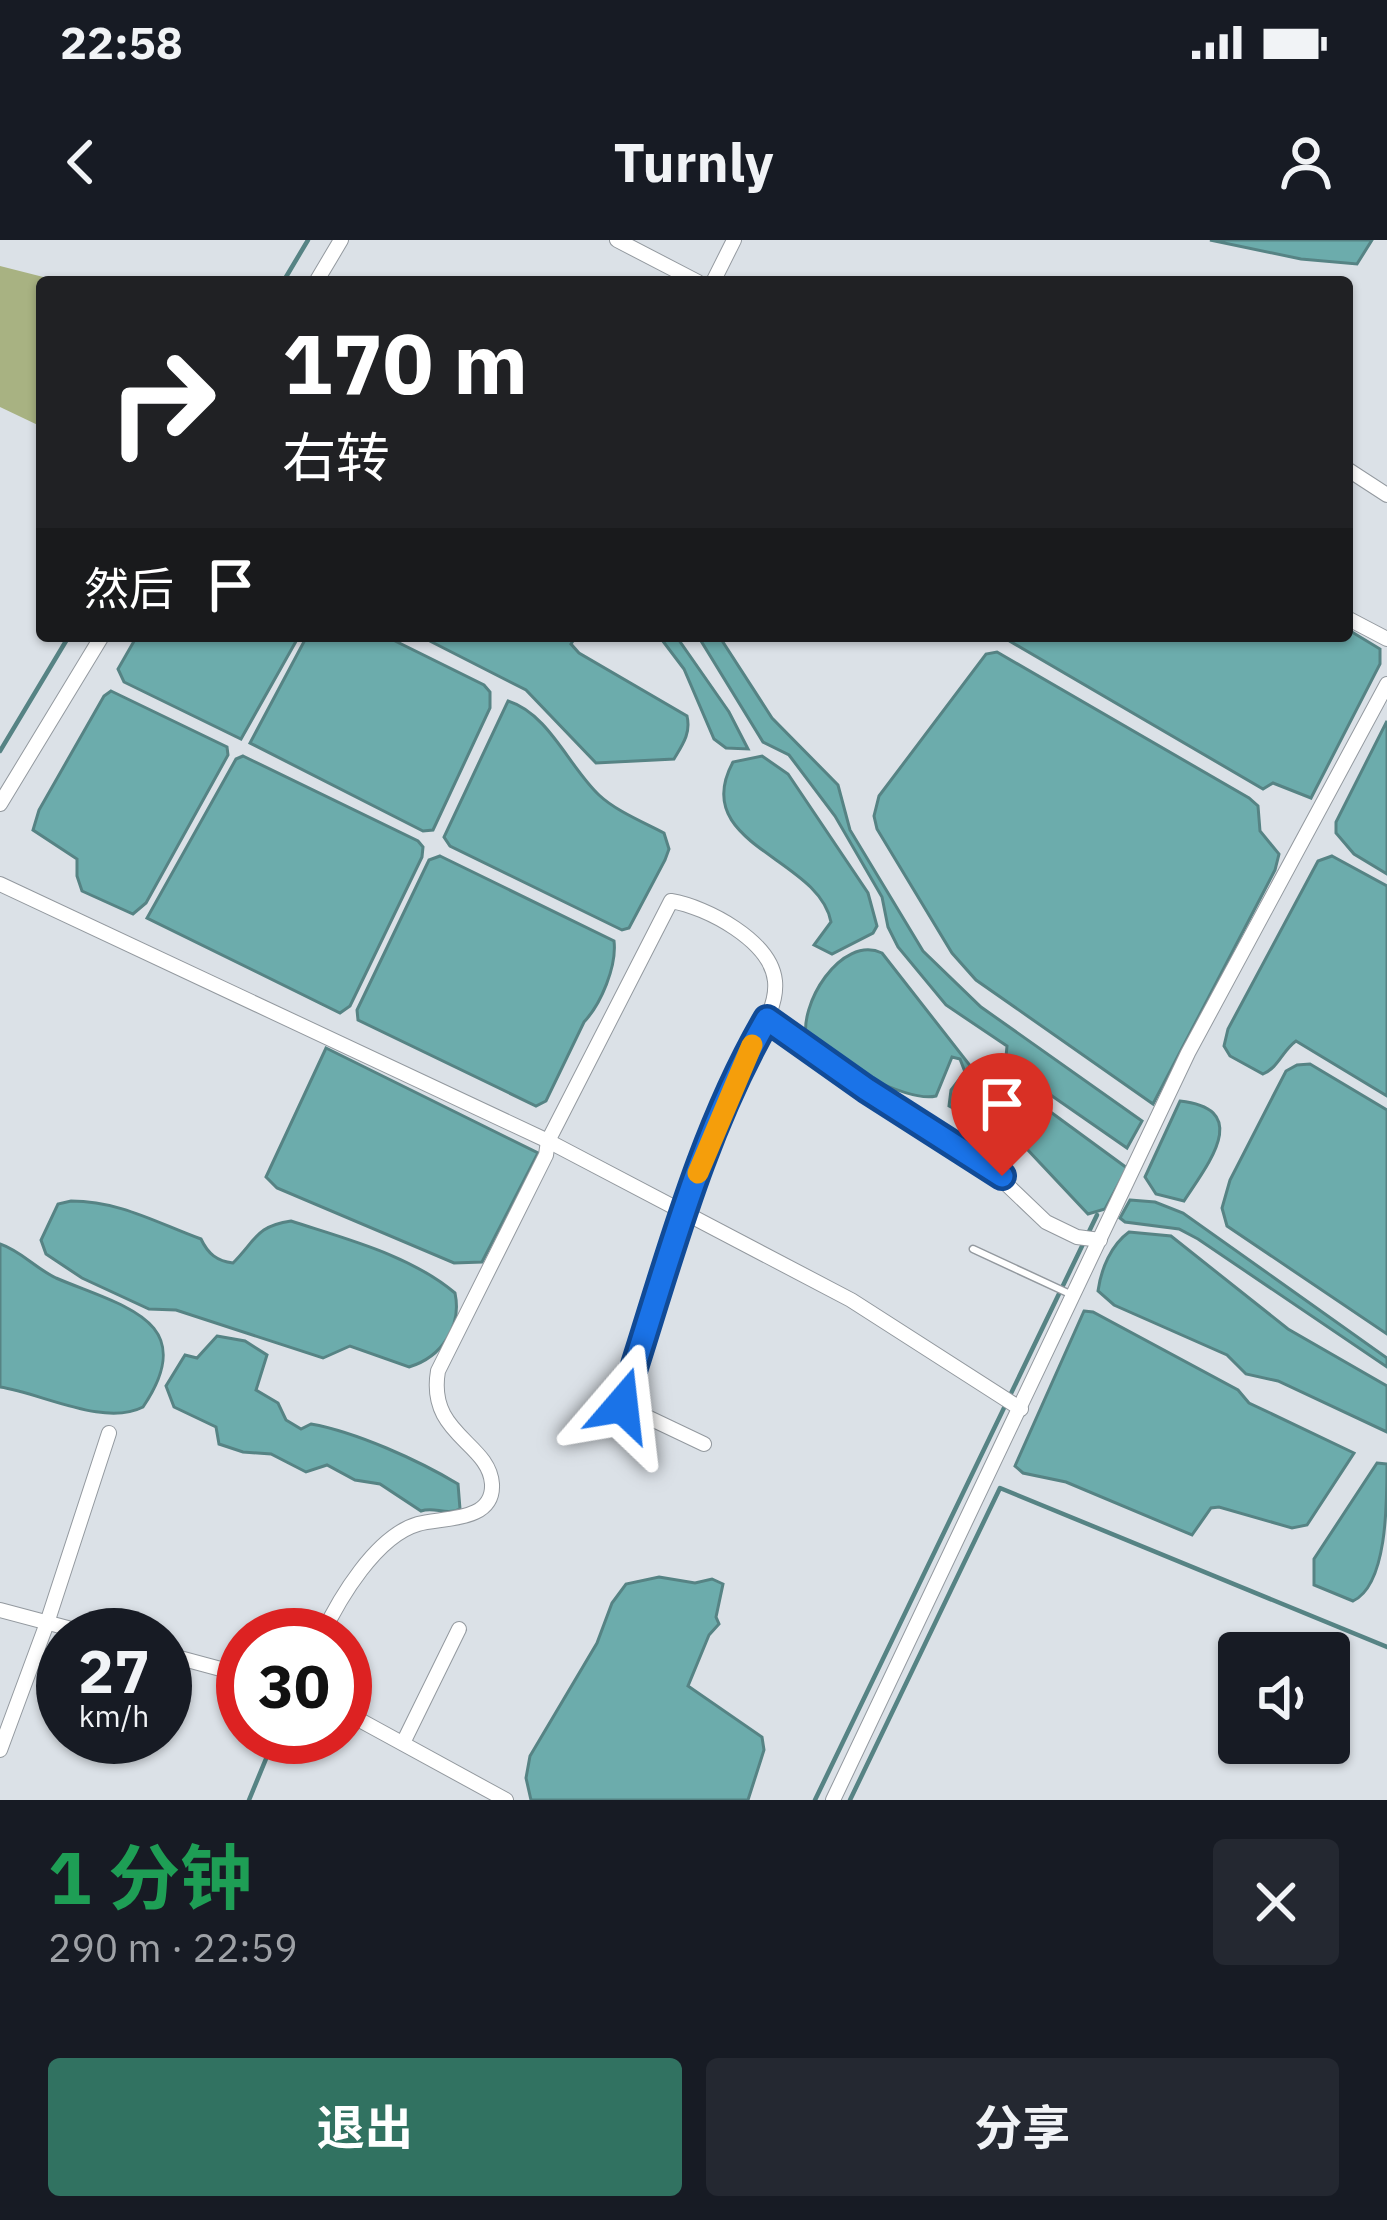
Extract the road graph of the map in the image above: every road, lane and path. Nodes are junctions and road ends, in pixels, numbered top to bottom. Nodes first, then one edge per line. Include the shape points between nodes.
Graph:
1 (341, 240) edge
2 (617, 240) edge
3 (734, 240) edge
4 (320, 276) edge
5 (686, 276) edge
6 (716, 276) edge
7 (1353, 473) edge
8 (1387, 495) edge
9 (1353, 621) edge
10 (1387, 639) edge
11 (98, 642) edge
12 (1387, 684) edge
13 (0, 805) edge
14 (0, 884) edge
15 (767, 1019) junction
16 (548, 1141) junction
17 (682, 1212) junction
18 (1100, 1240) junction
19 (973, 1249) dead end
20 (1074, 1296) junction
21 (1021, 1408) junction
22 (109, 1433) dead end
23 (704, 1444) dead end
24 (52, 1608) edge
25 (335, 1608) edge
26 (0, 1610) edge
27 (36, 1619) edge
28 (459, 1629) dead end
29 (36, 1652) edge
30 (372, 1726) edge
31 (403, 1743) junction
32 (0, 1750) edge
33 (506, 1800) edge
34 (833, 1800) edge

1 - 4 street
2 - 5 street
3 - 6 street
7 - 8 street
9 - 10 street
11 - 13 street
12 - 18 street via 1188,1054
14 - 16 street
15 - 16 street via 775,991 770,962 750,940 671,901
15 - 17 street
15 - 18 street via 980,1159 1046,1222
16 - 17 street
16 - 25 street via 438,1371 438,1405 488,1470 488,1502 457,1520 399,1534
17 - 21 street via 851,1300
17 - 23 street via 622,1405
18 - 20 street
19 - 20 lane
20 - 21 street
21 - 34 street
22 - 24 street
26 - 27 street
28 - 31 street
29 - 32 street
30 - 31 street
31 - 33 street

